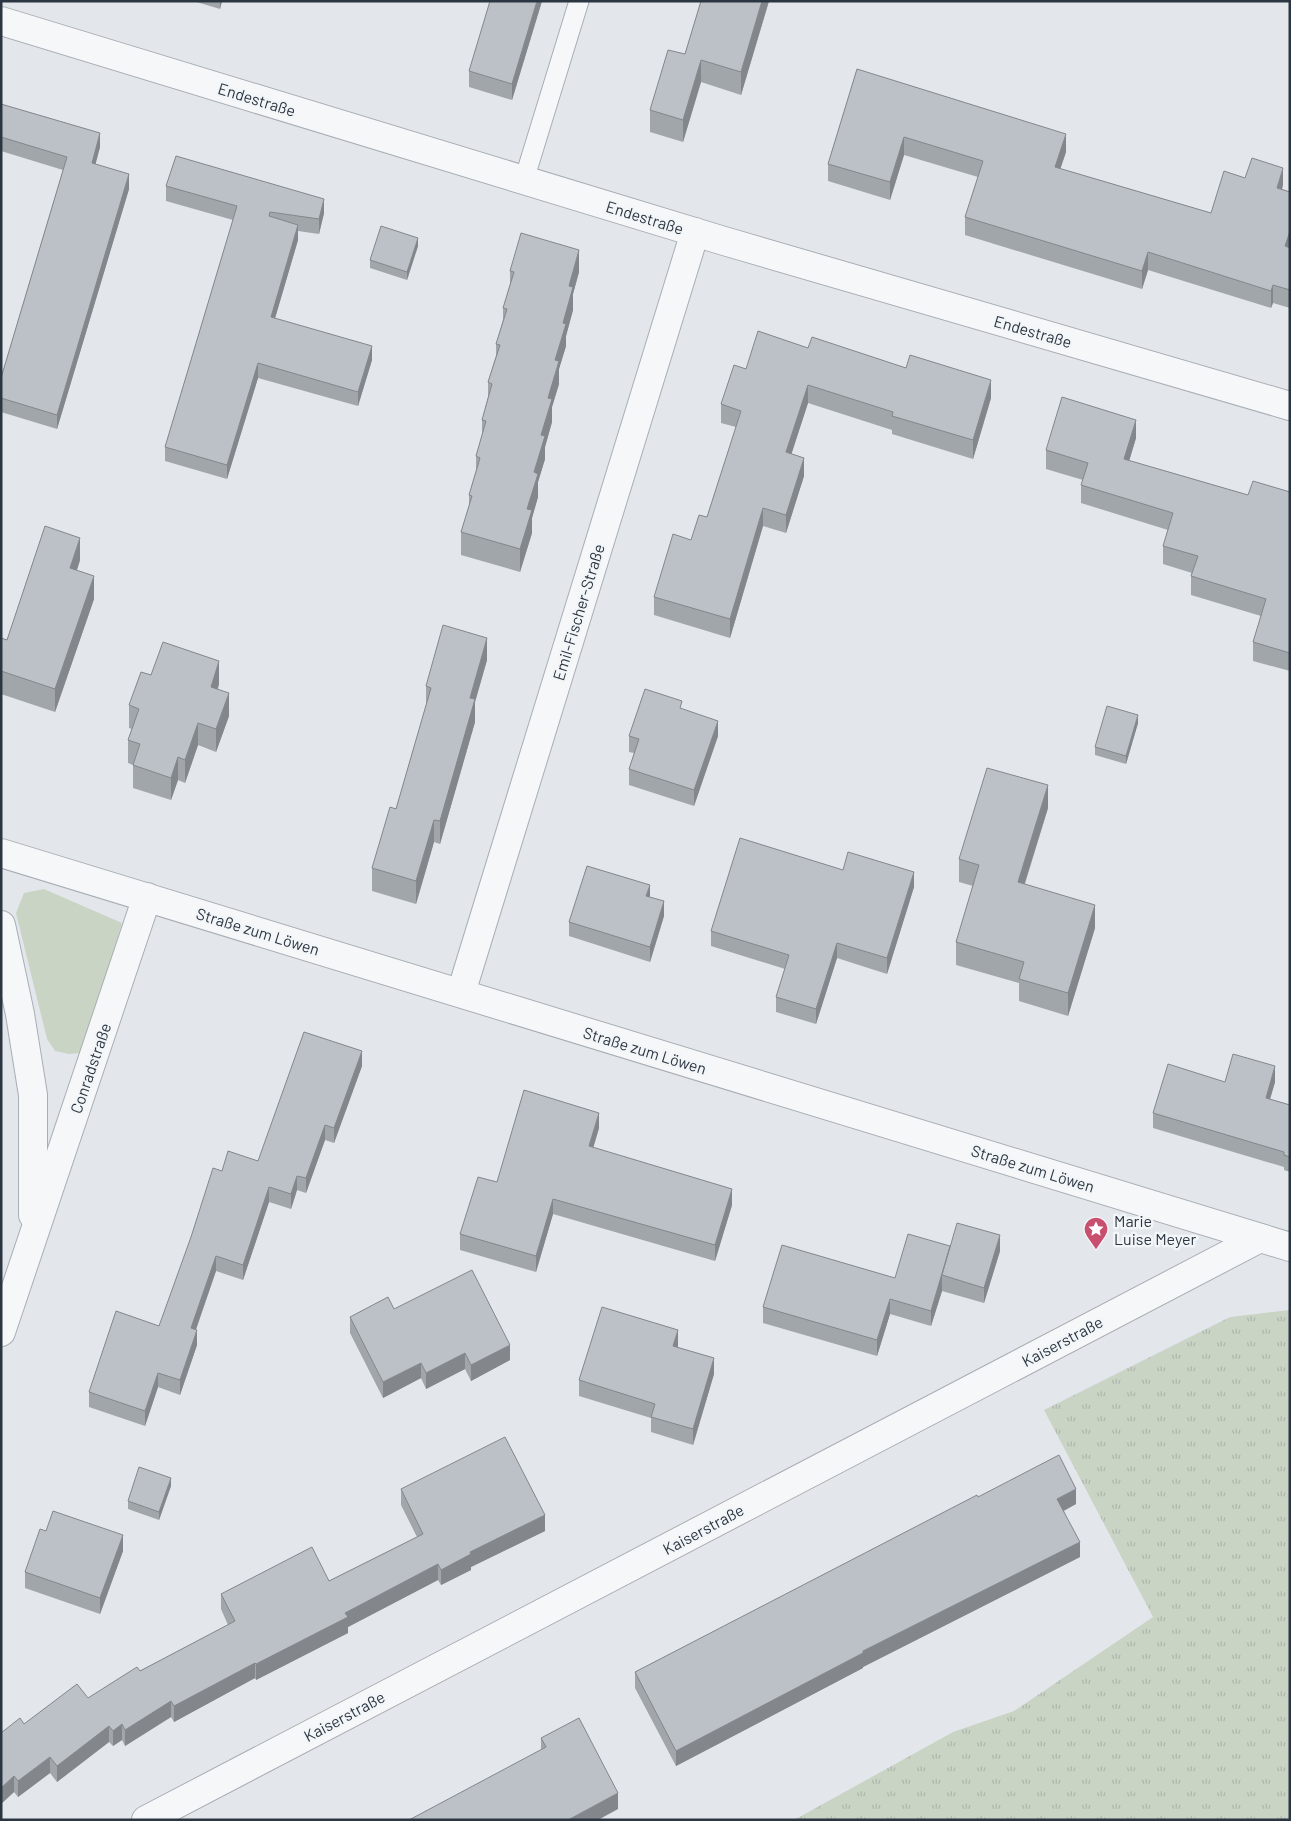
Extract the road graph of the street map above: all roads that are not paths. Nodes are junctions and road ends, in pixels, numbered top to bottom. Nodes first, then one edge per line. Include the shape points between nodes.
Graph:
1 (579, 1) edge
2 (1, 21) edge
3 (524, 180) junction
4 (695, 232) junction
5 (1290, 406) edge
6 (1, 853) edge
7 (147, 897) junction
8 (1, 925) edge
9 (461, 993) junction
10 (1260, 1238) junction
11 (33, 1239) junction
12 (1290, 1247) edge
13 (1, 1332) edge
14 (146, 1820) edge

1 - 3 lane
2 - 3 street, Endestraße
3 - 4 street, Endestraße
4 - 5 street, Endestraße
4 - 9 street, Emil-Fischer-Straße
6 - 7 street, Straße zum Löwen
7 - 9 street, Straße zum Löwen
7 - 11 street, Conradstraße
8 - 11 street, Conradstraße via 33,1095
9 - 10 street, Straße zum Löwen
10 - 12 street, Straße zum Löwen
10 - 14 street, Kaiserstraße
11 - 13 street, Conradstraße

